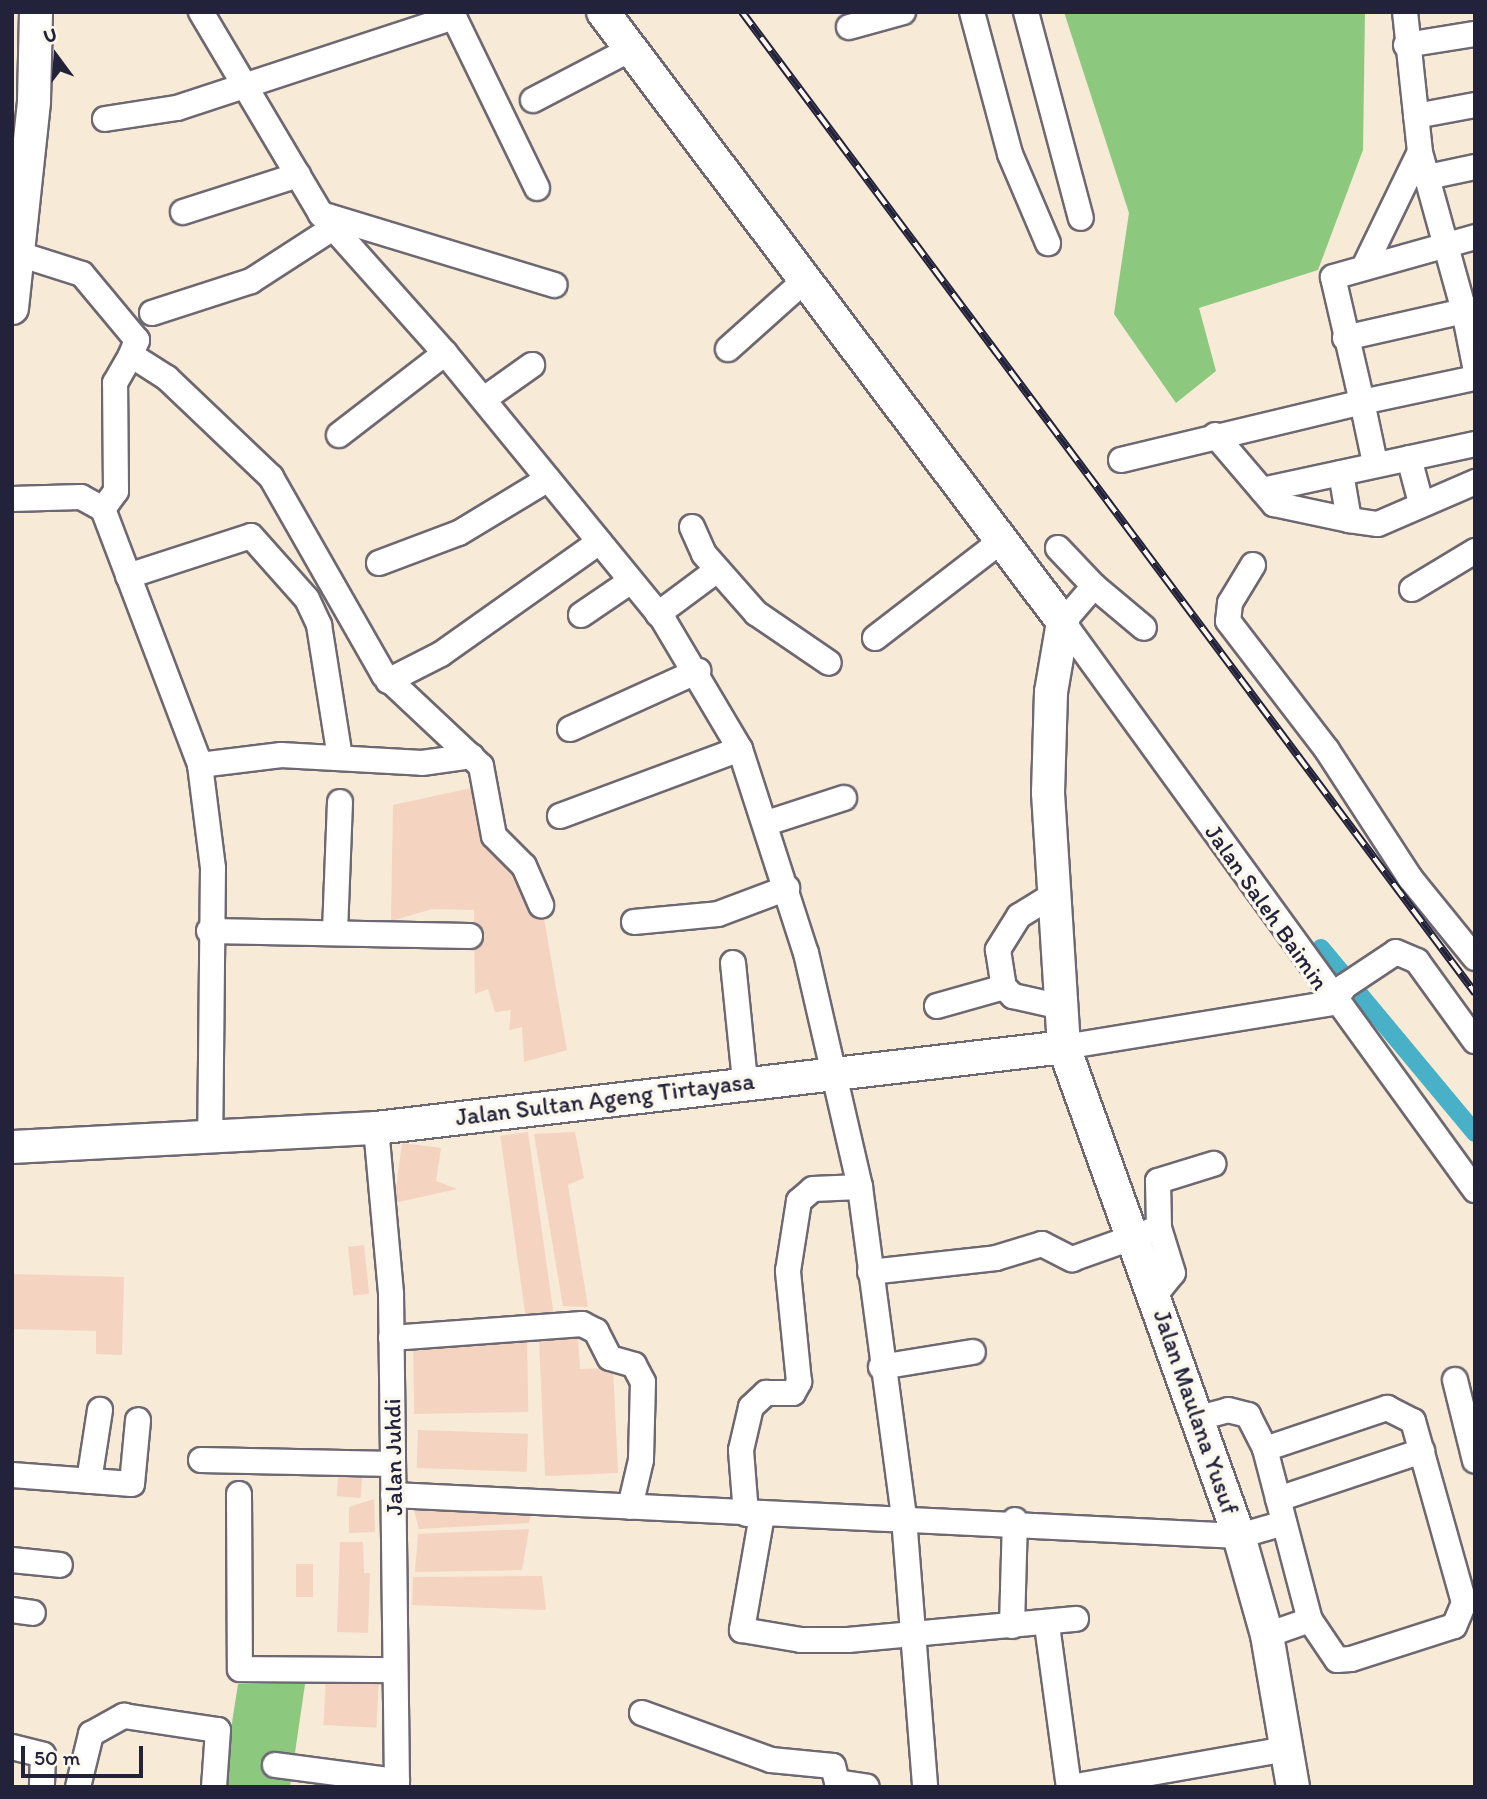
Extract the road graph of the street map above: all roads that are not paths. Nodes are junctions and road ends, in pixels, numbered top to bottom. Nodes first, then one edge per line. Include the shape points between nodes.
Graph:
1 (36, 12) edge
2 (201, 12) edge
3 (603, 12) edge
4 (903, 12) edge
5 (972, 12) edge
6 (1026, 12) edge
7 (1405, 12) edge
8 (849, 27) dead end
9 (1475, 34) edge
10 (1406, 45) junction
11 (631, 49) junction
12 (243, 83) junction
13 (533, 100) dead end
14 (1475, 105) edge
15 (1416, 116) junction
16 (105, 120) dead end
17 (1420, 152) junction
18 (1475, 167) edge
19 (298, 174) junction
20 (1427, 177) junction
21 (537, 188) dead end
22 (183, 212) dead end
23 (1081, 218) dead end
24 (327, 221) junction
25 (1475, 237) edge
26 (1048, 243) dead end
27 (1443, 245) junction
28 (1366, 263) junction
29 (804, 281) junction
30 (15, 282) edge
31 (554, 285) dead end
32 (1469, 310) edge
33 (152, 313) dead end
34 (1345, 338) junction
35 (728, 349) dead end
36 (445, 353) junction
37 (131, 355) junction
38 (532, 365) dead end
39 (1475, 366) edge
40 (1475, 378) edge
41 (484, 399) junction
42 (1362, 402) junction
43 (339, 435) dead end
44 (1215, 435) junction
45 (1475, 444) edge
46 (1409, 458) junction
47 (1121, 460) dead end
48 (1375, 463) junction
49 (1341, 473) junction
50 (548, 479) junction
51 (1475, 482) edge
52 (1262, 490) junction
53 (12, 499) edge
54 (1421, 503) junction
55 (103, 509) junction
56 (1349, 520) junction
57 (692, 527) dead end
58 (1002, 541) junction
59 (599, 542) junction
60 (1058, 548) dead end
61 (1475, 551) edge
62 (379, 563) dead end
63 (1253, 565) dead end
64 (717, 570) junction
65 (128, 576) junction
66 (631, 581) junction
67 (1094, 586) junction
68 (1412, 589) dead end
69 (657, 614) junction
70 (581, 615) dead end
71 (1063, 622) junction
72 (1144, 628) dead end
73 (875, 638) dead end
74 (830, 663) dead end
75 (698, 671) junction
76 (388, 681) junction
77 (570, 729) dead end
78 (740, 749) junction
79 (472, 756) junction
80 (340, 757) junction
81 (200, 765) junction
82 (844, 798) dead end
83 (340, 802) dead end
84 (560, 816) dead end
85 (767, 823) junction
86 (787, 888) junction
87 (1058, 892) junction
88 (541, 905) dead end
89 (634, 922) dead end
90 (209, 931) junction
91 (335, 933) junction
92 (470, 936) dead end
93 (1475, 958) edge
94 (733, 963) dead end
95 (1004, 987) junction
96 (1345, 989) junction
97 (937, 1006) dead end
98 (1062, 1007) junction
99 (1475, 1041) edge
100 (1064, 1047) junction
101 (835, 1073) junction
102 (745, 1082) junction
103 (376, 1128) junction
104 (210, 1135) junction
105 (12, 1147) edge
106 (1213, 1164) dead end
107 (860, 1187) junction
108 (1475, 1190) edge
109 (1147, 1232) junction
110 (870, 1272) junction
111 (391, 1338) junction
112 (973, 1352) dead end
113 (881, 1367) junction
114 (1455, 1380) dead end
115 (100, 1410) dead end
116 (1199, 1418) junction
117 (138, 1420) dead end
118 (1265, 1449) junction
119 (1422, 1451) junction
120 (201, 1460) dead end
121 (1475, 1461) edge
122 (393, 1464) junction
123 (12, 1475) edge
124 (89, 1481) junction
125 (239, 1494) dead end
126 (393, 1494) junction
127 (630, 1507) junction
128 (1281, 1511) junction
129 (754, 1515) junction
130 (904, 1518) junction
131 (1015, 1520) junction
132 (1239, 1536) junction
133 (12, 1560) edge
134 (60, 1565) dead end
135 (1076, 1619) dead end
136 (1310, 1620) junction
137 (1047, 1625) junction
138 (1012, 1626) junction
139 (915, 1635) junction
140 (1268, 1635) junction
141 (395, 1670) junction
142 (642, 1713) dead end
143 (12, 1747) edge
144 (1287, 1749) junction
145 (275, 1765) dead end
146 (397, 1784) edge
147 (42, 1787) edge
148 (78, 1787) edge
149 (214, 1787) edge
150 (867, 1787) edge
151 (925, 1787) edge
152 (1070, 1787) edge
153 (1293, 1787) edge

1 - 30 main road
2 - 12 street
3 - 11 main road
4 - 8 street
5 - 26 street via 1006,141
6 - 23 street
7 - 10 street
9 - 10 street
10 - 15 street
11 - 13 street
11 - 29 main road
12 - 16 street via 177,108
12 - 19 street
12 - 21 street via 454,16
14 - 15 street
15 - 17 street
17 - 20 street
17 - 28 street
18 - 20 street
19 - 22 street
19 - 24 street
20 - 27 street
24 - 31 street
24 - 33 street via 251,281
24 - 36 street
25 - 27 street
27 - 28 street
27 - 32 street
28 - 34 street via 1333,276
29 - 35 street
29 - 58 main road
30 - 37 street via 82,274 137,340
32 - 34 street
32 - 39 street
34 - 42 street
36 - 41 street
36 - 43 street
37 - 55 street via 115,383 116,491
37 - 76 street via 167,378 271,477
38 - 41 street
40 - 42 street
41 - 50 street
42 - 44 street
42 - 48 street
44 - 47 street
44 - 52 street
45 - 46 street
46 - 48 street
46 - 54 street
48 - 49 street
49 - 52 street
49 - 56 street
50 - 59 street
50 - 62 street via 459,533
51 - 54 street
52 - 56 street via 1274,503
53 - 55 street via 82,497
54 - 56 street via 1378,524
55 - 65 street
57 - 64 street
58 - 71 main road
58 - 73 street
59 - 66 street
59 - 76 street via 441,654
60 - 67 street
61 - 68 street
63 - 93 street via 1230,603 1228,621 1327,750 1410,878
64 - 69 street
64 - 74 street via 756,613
65 - 80 street via 251,536 307,599 319,625
65 - 81 street
66 - 69 street
66 - 70 street
67 - 71 street
67 - 72 street
69 - 75 street
71 - 87 main road, Jalan Maulana Yusuf via 1051,692 1048,793
71 - 96 street, Jalan Saleh Baimin
75 - 77 street
75 - 78 street
76 - 79 street
78 - 84 street
78 - 85 street
79 - 80 street via 422,763
79 - 88 street via 483,771 494,836 524,866
80 - 81 street via 281,755
81 - 90 street via 213,868
82 - 85 street
83 - 91 street
85 - 86 street
86 - 89 street via 718,914
86 - 101 street
87 - 95 street via 1007,931 998,950
87 - 98 main road, Jalan Maulana Yusuf
90 - 91 street
90 - 104 street
91 - 92 street
94 - 102 street
95 - 97 street
95 - 98 street via 1023,999
96 - 99 street via 1388,953 1409,954
96 - 100 street
96 - 108 street, Jalan Saleh Baimin
98 - 100 main road, Jalan Maulana Yusuf
100 - 101 main road, Jalan Sultan Ageng Tirtayasa
100 - 109 main road, Jalan Maulana Yusuf
101 - 102 main road, Jalan Sultan Ageng Tirtayasa
101 - 107 street
102 - 103 main road, Jalan Sultan Ageng Tirtayasa
103 - 104 main road, Jalan Sultan Ageng Tirtayasa
103 - 111 street, Jalan Juhdi
104 - 105 main road, Jalan Sultan Ageng Tirtayasa
106 - 109 street via 1158,1181
107 - 110 street
107 - 129 street via 813,1189 799,1201 788,1271 799,1382 793,1393 766,1393 751,1407 741,1450
109 - 110 street via 1072,1259 1042,1244 996,1258
109 - 116 main road, Jalan Maulana Yusuf via 1155,1295
110 - 113 street
111 - 122 street, Jalan Juhdi
111 - 127 street via 582,1324 596,1331 610,1358 634,1365 643,1382 641,1460
112 - 113 street
113 - 130 street
114 - 121 street
115 - 124 street
116 - 118 street via 1228,1410 1248,1415
116 - 132 main road, Jalan Maulana Yusuf
117 - 124 street via 137,1480 126,1485
118 - 119 street via 1387,1408 1413,1421
118 - 128 street
119 - 128 street
119 - 136 street via 1464,1603 1462,1615 1454,1626 1338,1660
120 - 122 street
122 - 126 street, Jalan Juhdi
123 - 124 street
125 - 141 street via 240,1669
126 - 127 street
126 - 141 street, Jalan Juhdi
127 - 129 street
128 - 132 street
128 - 136 street
129 - 130 street
129 - 139 street via 742,1630 801,1640
130 - 131 street
130 - 139 street
131 - 132 street
131 - 138 street
132 - 140 main road, Jalan Maulana Yusuf
133 - 134 street
135 - 137 street
136 - 140 street
137 - 138 street
137 - 152 street
138 - 139 street
139 - 151 street
140 - 144 main road, Jalan Maulana Yusuf
141 - 146 street, Jalan Juhdi
142 - 150 street via 771,1760 833,1766 836,1782
143 - 147 street via 43,1755
144 - 152 street
144 - 153 main road, Jalan Maulana Yusuf
145 - 146 street
148 - 149 street via 90,1734 124,1716 218,1730

